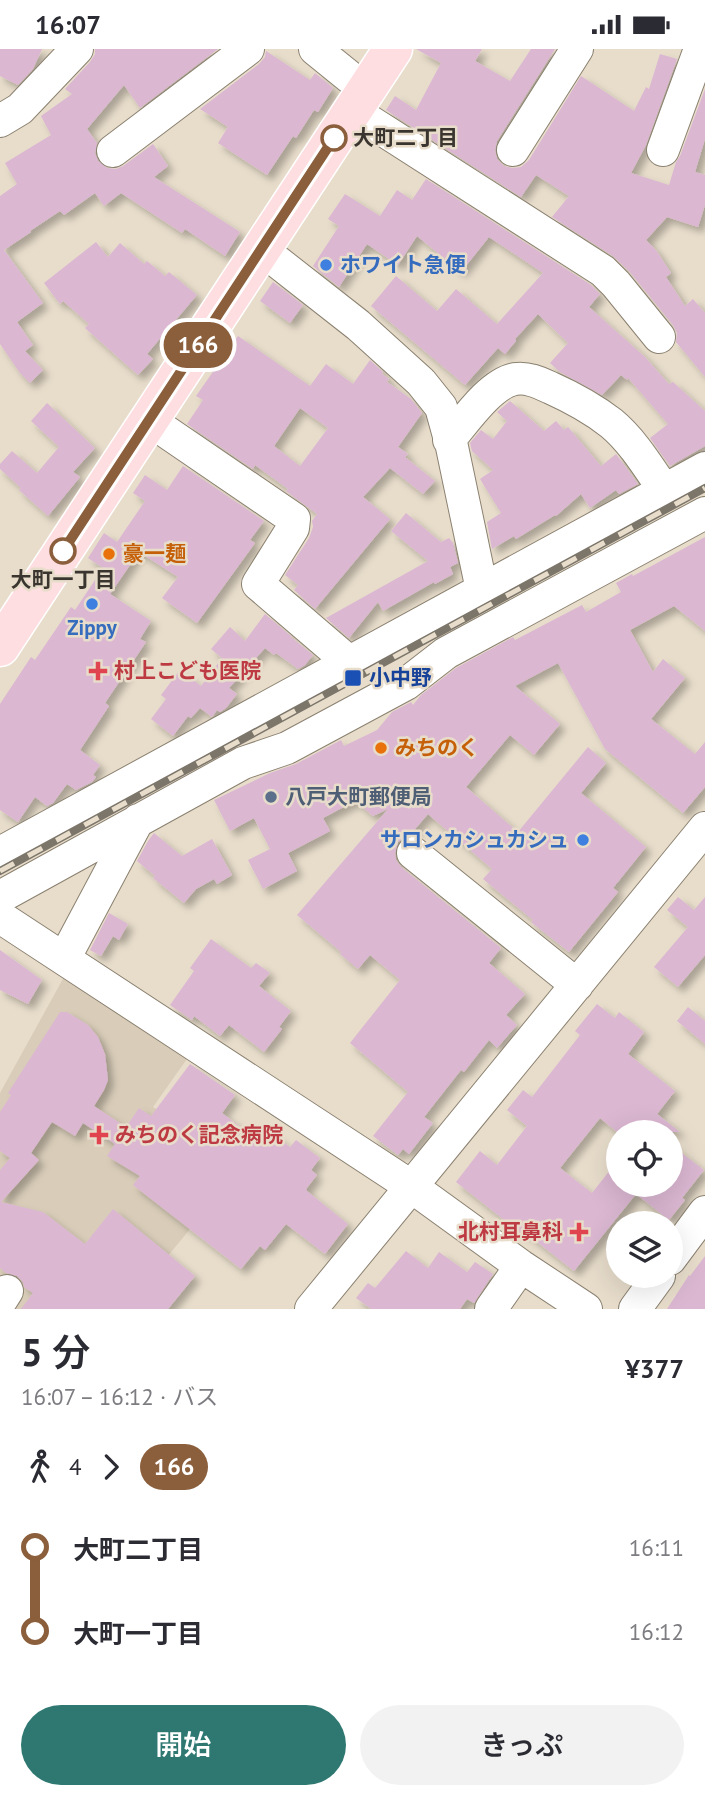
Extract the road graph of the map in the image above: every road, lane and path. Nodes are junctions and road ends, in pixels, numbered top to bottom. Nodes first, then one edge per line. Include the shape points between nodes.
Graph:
1 (77, 49) edge
2 (248, 49) edge
3 (315, 49) edge
4 (393, 49) edge
5 (577, 49) edge
6 (700, 49) edge
7 (359, 99) junction
8 (0, 121) edge
9 (513, 150) dead end
10 (663, 150) dead end
11 (113, 151) dead end
12 (261, 249) junction
13 (659, 337) dead end
14 (149, 420) junction
15 (449, 439) junction
16 (705, 468) edge
17 (664, 490) junction
18 (705, 513) edge
19 (482, 590) junction
20 (0, 647) edge
21 (349, 662) junction
22 (138, 820) junction
23 (705, 828) edge
24 (0, 853) edge
25 (414, 853) dead end
26 (0, 897) edge
27 (0, 916) edge
28 (64, 958) junction
29 (577, 985) junction
30 (412, 1187) junction
31 (703, 1220) edge
32 (683, 1244) edge
33 (521, 1266) junction
34 (650, 1288) edge
35 (311, 1309) edge
36 (491, 1309) edge
37 (586, 1309) edge
38 (635, 1309) edge

1 - 8 street via 20,109
2 - 11 street
3 - 7 street via 352,79
4 - 7 main road
5 - 9 street
6 - 10 street
7 - 12 main road
7 - 13 street via 603,271
12 - 14 main road
12 - 15 street via 358,325 421,382 441,407
14 - 20 main road
14 - 21 street via 293,519 293,528 258,584
15 - 17 street via 504,383 532,380 566,394 612,424
15 - 19 street
16 - 17 street
17 - 19 street
18 - 22 street via 446,653 406,684 323,729 287,748 243,762
19 - 21 street
21 - 24 street
22 - 26 street
22 - 28 street
23 - 29 street
25 - 29 street
27 - 28 street
28 - 30 street
29 - 30 street
30 - 33 street
30 - 35 street
31 - 32 street
33 - 36 street
33 - 37 street
34 - 38 street

